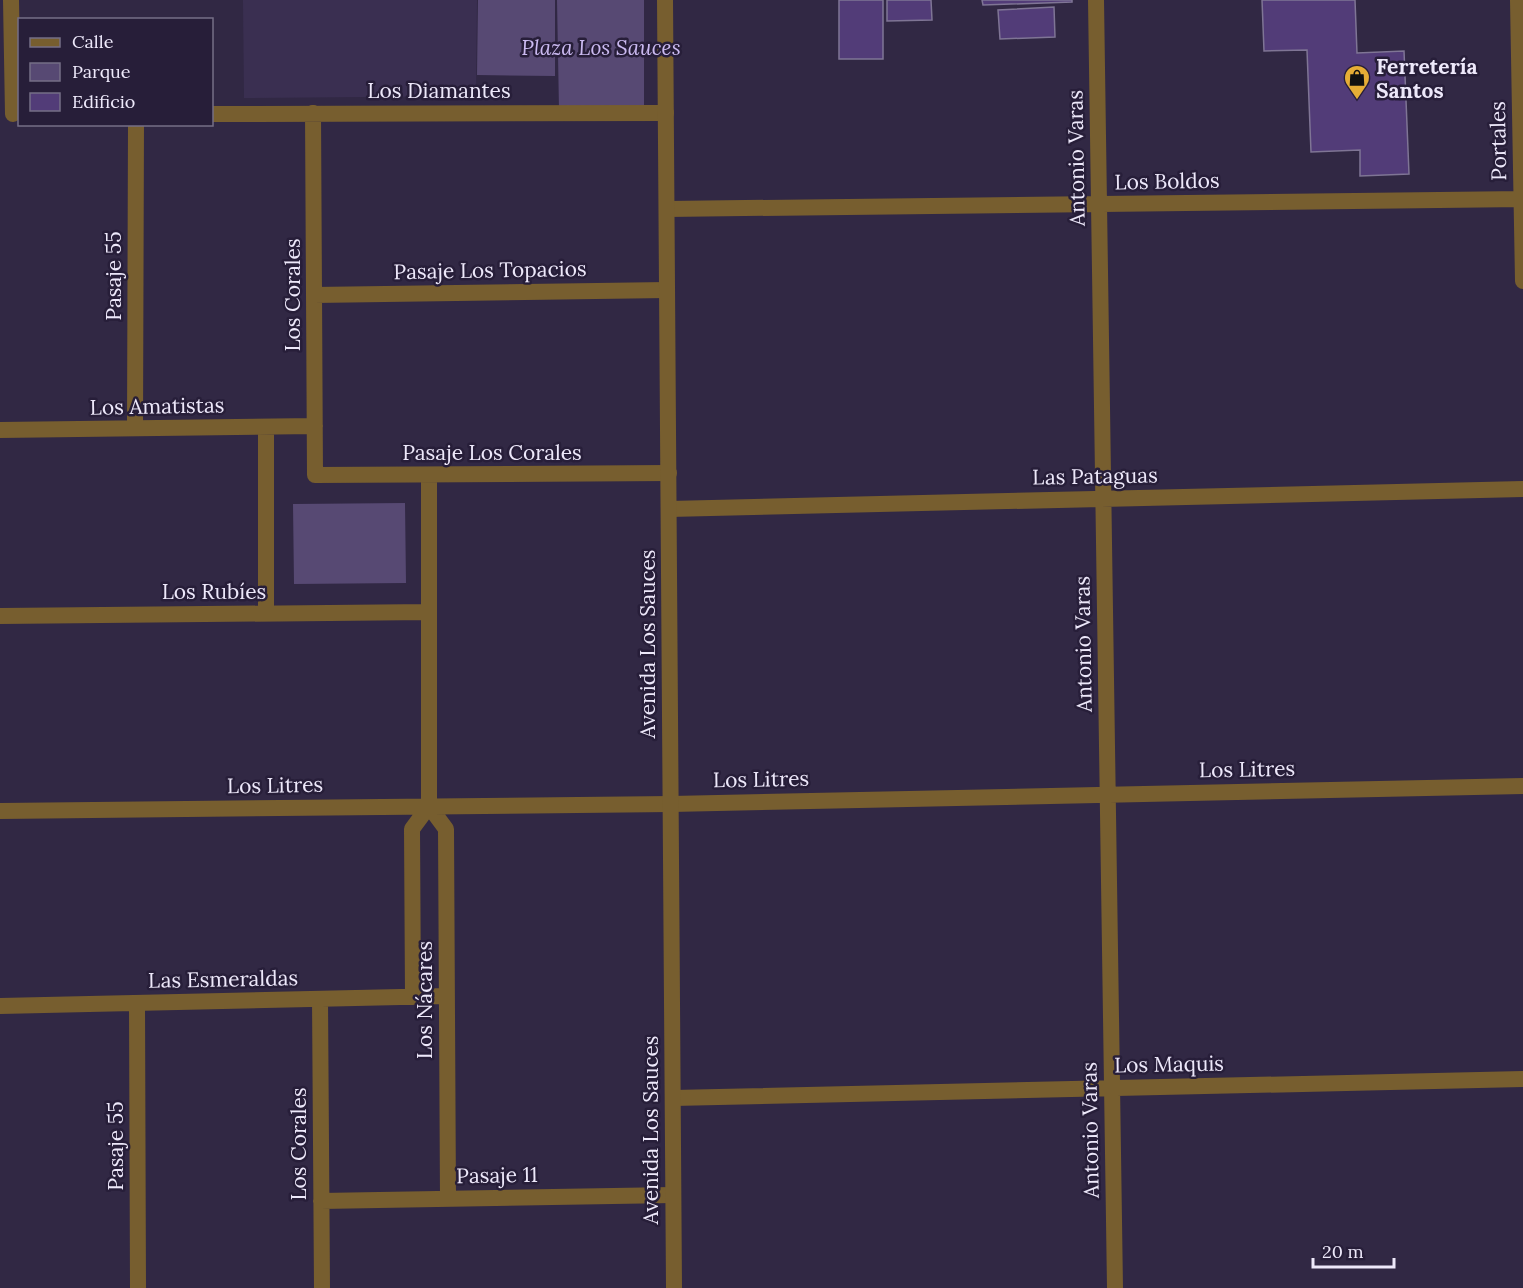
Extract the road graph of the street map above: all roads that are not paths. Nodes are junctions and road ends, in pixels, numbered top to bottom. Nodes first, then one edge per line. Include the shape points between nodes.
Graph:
1 (11, 0) edge
2 (665, 0) edge
3 (1096, 0) edge
4 (1518, 0) edge
5 (313, 113) junction
6 (666, 113) junction
7 (11, 114) edge
8 (213, 114) edge
9 (136, 126) edge
10 (1522, 199) edge
11 (1099, 204) junction
12 (667, 210) junction
13 (1523, 281) edge
14 (668, 290) junction
15 (314, 295) junction
16 (315, 426) junction
17 (266, 427) junction
18 (135, 428) junction
19 (0, 430) edge
20 (669, 473) junction
21 (429, 475) junction
22 (315, 476) joint
23 (1523, 489) edge
24 (1104, 499) junction
25 (669, 509) junction
26 (429, 612) junction
27 (266, 614) junction
28 (0, 616) edge
29 (1523, 786) edge
30 (1108, 795) junction
31 (670, 804) junction
32 (429, 806) junction
33 (0, 811) edge
34 (447, 996) junction
35 (413, 997) junction
36 (320, 999) junction
37 (137, 1003) junction
38 (0, 1006) edge
39 (1523, 1078) edge
40 (1112, 1088) junction
41 (673, 1098) junction
42 (673, 1195) junction
43 (448, 1199) junction
44 (321, 1201) junction
45 (138, 1288) edge
46 (322, 1288) edge
47 (674, 1288) edge
48 (1115, 1288) edge

1 - 7 street
2 - 6 street, Avenida Los Sauces
3 - 11 street, Antonio Varas
4 - 10 street, Portales
5 - 6 street, Los Diamantes
5 - 8 street, Los Diamantes
5 - 15 street, Los Corales
6 - 12 street, Avenida Los Sauces
9 - 18 street, Pasaje 55
10 - 11 street, Los Boldos
10 - 13 street, Portales
11 - 12 street, Los Boldos
11 - 24 street, Antonio Varas
12 - 14 street, Avenida Los Sauces
14 - 15 street, Pasaje Los Topacios
14 - 20 street, Avenida Los Sauces
15 - 16 street, Los Corales
16 - 17 street, Los Amatistas
16 - 22 street, Los Corales
17 - 18 street, Los Amatistas
17 - 27 street
18 - 19 street, Los Amatistas
20 - 21 street, Pasaje Los Corales
20 - 25 street, Avenida Los Sauces
21 - 22 street, Pasaje Los Corales
21 - 26 street
23 - 24 street, Las Pataguas
24 - 25 street, Las Pataguas
24 - 30 street, Antonio Varas
25 - 31 street, Avenida Los Sauces
26 - 27 street, Los Rubíes
26 - 32 street
27 - 28 street, Los Rubíes
29 - 30 street, Los Litres
30 - 31 street, Los Litres
30 - 40 street, Antonio Varas
31 - 32 street, Los Litres
31 - 41 street, Avenida Los Sauces
32 - 33 street, Los Litres
32 - 34 street, Los Nácares via 446,829
32 - 35 street, Los Nácares via 412,829
34 - 35 street, Las Esmeraldas
34 - 43 street, Los Nácares
35 - 36 street, Las Esmeraldas
36 - 37 street, Las Esmeraldas
36 - 44 street, Los Corales
37 - 38 street, Las Esmeraldas
37 - 45 street, Pasaje 55
39 - 40 street, Los Maquis
40 - 41 street, Los Maquis
40 - 48 street, Antonio Varas
41 - 42 street, Avenida Los Sauces
42 - 43 street, Pasaje 11
42 - 47 street, Avenida Los Sauces
43 - 44 street, Pasaje 11
44 - 46 street, Los Corales

